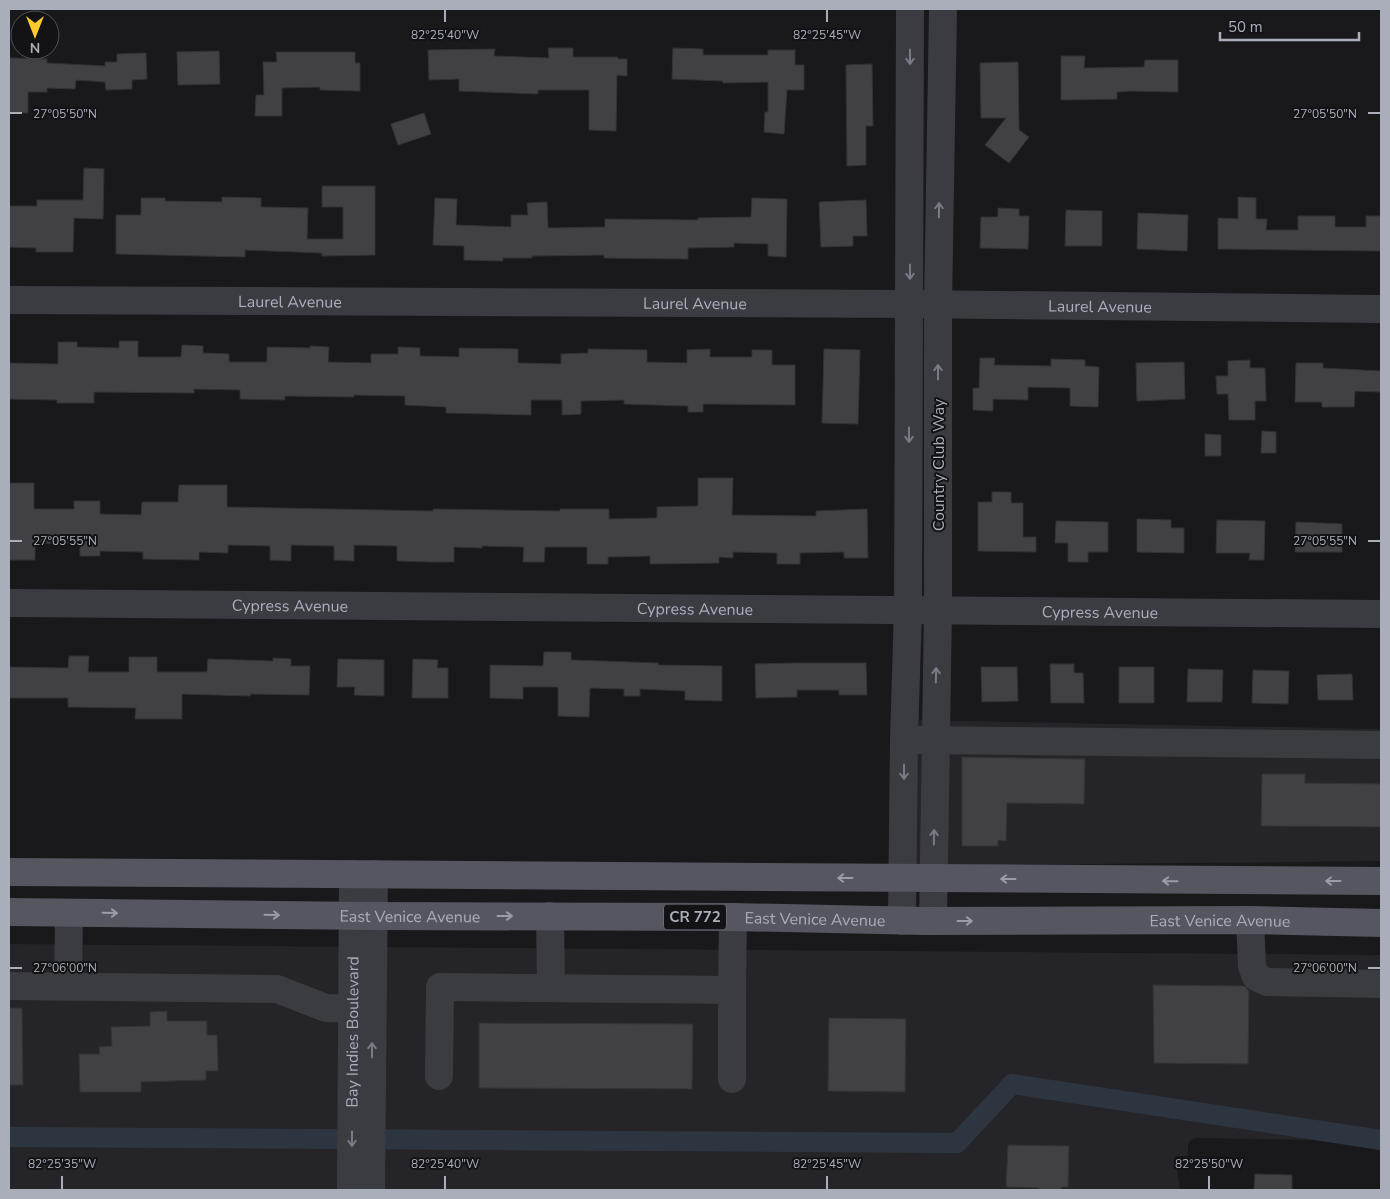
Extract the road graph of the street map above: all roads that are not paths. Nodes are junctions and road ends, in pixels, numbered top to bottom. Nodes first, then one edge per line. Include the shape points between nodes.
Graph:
1 (910, 9) edge
2 (943, 9) edge
3 (9, 300) edge
4 (910, 304) junction
5 (938, 305) junction
6 (1381, 308) edge
7 (9, 603) edge
8 (908, 609) junction
9 (938, 610) junction
10 (1381, 614) edge
11 (904, 740) junction
12 (935, 740) junction
13 (1381, 745) edge
14 (9, 872) edge
15 (363, 874) junction
16 (903, 878) junction
17 (933, 878) junction
18 (1381, 882) edge
19 (9, 912) edge
20 (69, 913) junction
21 (363, 916) junction
22 (550, 916) junction
23 (733, 917) junction
24 (1250, 920) junction
25 (902, 921) junction
26 (933, 921) junction
27 (1381, 923) edge
28 (1381, 984) edge
29 (9, 986) edge
30 (68, 986) junction
31 (551, 988) junction
32 (732, 990) junction
33 (353, 1009) junction
34 (439, 1076) dead end
35 (732, 1079) dead end
36 (362, 1099) junction
37 (361, 1185) edge

1 -> 4 street, Country Club Way
5 -> 2 street, Country Club Way
3 - 4 street, Laurel Avenue
4 - 5 street, Laurel Avenue
4 -> 8 street, Country Club Way
5 - 6 street, Laurel Avenue
9 -> 5 street, Country Club Way
7 - 8 street, Cypress Avenue
8 - 9 street, Cypress Avenue
8 - 11 street, Country Club Way
9 - 10 street, Cypress Avenue
12 -> 9 street, Country Club Way
11 - 12 street
11 -> 16 street, Country Club Way
12 - 13 street
17 -> 12 street, Country Club Way
14 - 15 main road
16 -> 15 main road
15 - 21 street, Bay Indies Boulevard
16 - 17 main road
16 - 25 street, Country Club Way
18 -> 17 main road
17 - 26 street, Country Club Way
19 - 20 main road, East Venice Avenue / CR 772
20 -> 21 main road, East Venice Avenue / CR 772
20 - 30 street
21 -> 22 main road, East Venice Avenue / CR 772
21 - 33 street, Bay Indies Boulevard
36 -> 21 street, Bay Indies Boulevard
22 - 23 main road, East Venice Avenue / CR 772
22 - 31 street
23 - 25 main road, East Venice Avenue / CR 772
23 - 32 street
26 -> 24 main road, East Venice Avenue / CR 772
24 - 27 main road, East Venice Avenue / CR 772
24 - 28 street via 1252,966 1256,977 1267,982
25 - 26 main road, East Venice Avenue / CR 772
29 - 30 street
30 - 33 street via 277,988 326,1008
31 - 32 street
31 - 34 street via 440,987
32 - 35 street
33 - 36 street, Bay Indies Boulevard
36 - 37 street, Bay Indies Boulevard

